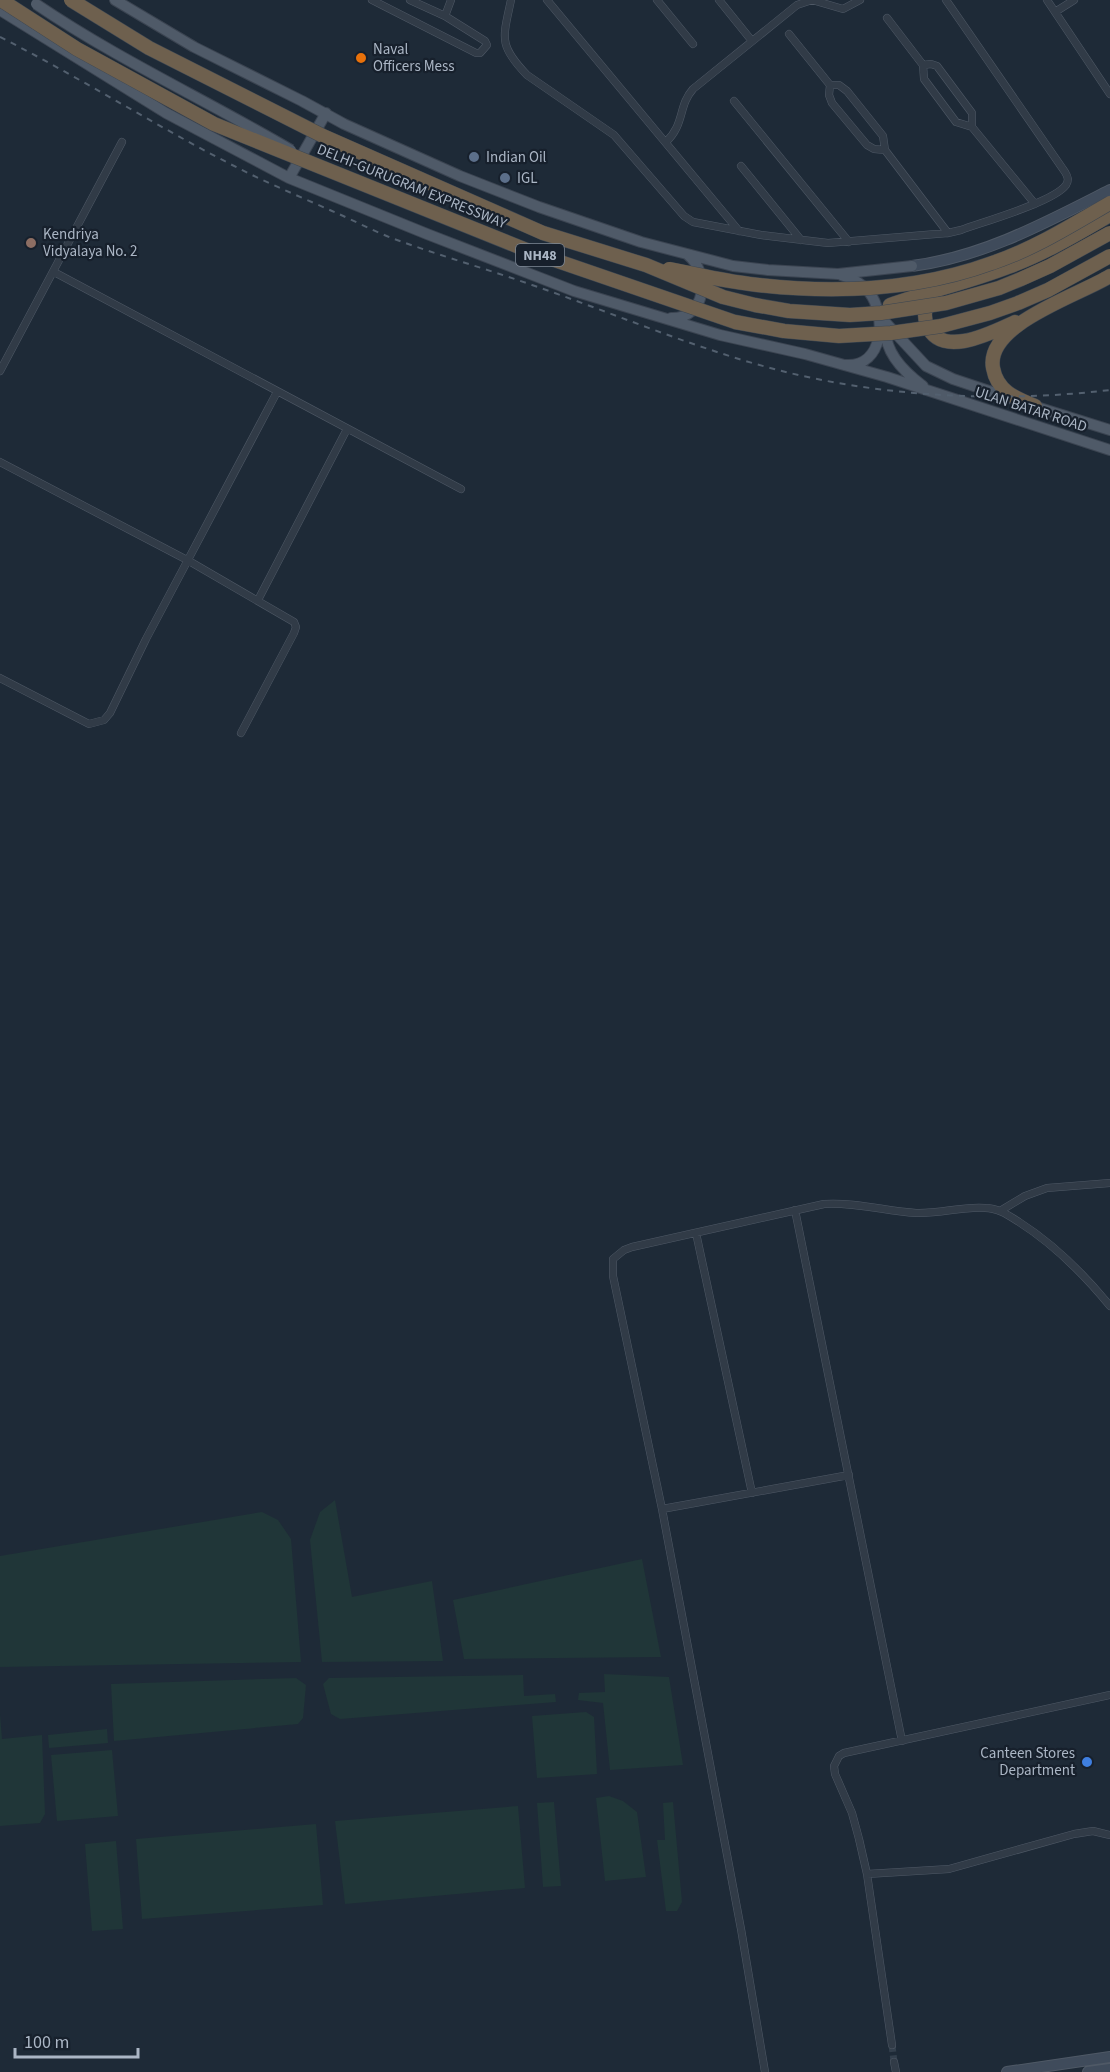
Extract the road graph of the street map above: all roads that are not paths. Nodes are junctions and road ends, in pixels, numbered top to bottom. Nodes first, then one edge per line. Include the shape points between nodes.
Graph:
1 (1, 0) edge
2 (71, 0) edge
3 (116, 0) edge
4 (372, 0) edge
5 (410, 0) edge
6 (451, 0) edge
7 (511, 0) edge
8 (548, 0) edge
9 (657, 0) edge
10 (719, 0) edge
11 (860, 0) edge
12 (946, 0) edge
13 (1047, 0) edge
14 (1074, 0) edge
15 (33, 2) edge
16 (0, 10) edge
17 (1055, 12) junction
18 (445, 16) junction
19 (887, 18) dead end
20 (789, 34) dead end
21 (503, 41) junction
22 (752, 41) junction
23 (693, 44) dead end
24 (486, 47) junction
25 (924, 65) junction
26 (830, 85) junction
27 (1110, 94) edge
28 (734, 101) dead end
29 (326, 113) junction
30 (972, 127) junction
31 (122, 142) dead end
32 (666, 142) junction
33 (885, 150) junction
34 (741, 166) dead end
35 (323, 168) junction
36 (289, 177) junction
37 (1110, 190) edge
38 (1110, 203) edge
39 (1035, 204) junction
40 (1110, 215) edge
41 (739, 231) junction
42 (948, 232) junction
43 (1110, 233) edge
44 (801, 240) junction
45 (849, 242) junction
46 (685, 253) junction
47 (1110, 256) edge
48 (646, 265) junction
49 (912, 266) junction
50 (54, 272) junction
51 (838, 274) junction
52 (1110, 276) edge
53 (950, 286) junction
54 (890, 305) junction
55 (1036, 313) junction
56 (665, 318) junction
57 (886, 323) junction
58 (838, 365) junction
59 (0, 371) edge
60 (277, 392) junction
61 (943, 395) junction
62 (1035, 406) junction
63 (347, 429) junction
64 (1110, 430) edge
65 (1110, 450) edge
66 (0, 462) edge
67 (461, 489) dead end
68 (189, 561) junction
69 (258, 600) junction
70 (0, 678) edge
71 (241, 733) dead end
72 (1110, 1183) edge
73 (795, 1210) junction
74 (1000, 1211) junction
75 (696, 1233) junction
76 (1110, 1306) edge
77 (849, 1475) junction
78 (752, 1493) junction
79 (662, 1509) junction
80 (1110, 1695) edge
81 (902, 1741) junction
82 (1110, 1835) edge
83 (867, 1874) junction
84 (892, 2045) tunnel mouth
85 (1110, 2057) edge
86 (894, 2062) tunnel mouth
87 (1110, 2069) edge
88 (765, 2072) edge
89 (896, 2072) edge
90 (1007, 2072) edge
91 (1088, 2072) edge

1 - 35 highway, DELHI-GURUGRAM EXPRESSWAY / NH48, bridge via 77,49 214,124
2 - 48 highway, DELHI-GURUGRAM EXPRESSWAY / NH48, bridge via 149,48 323,136 543,232
3 - 29 main road via 194,46
4 - 24 street via 476,53
5 - 18 street
6 - 18 street
7 - 21 street
8 - 32 street
9 - 23 street
10 - 22 street
11 - 22 street via 839,10 819,1 806,1
12 - 39 street via 1067,176 1065,187
13 - 17 street
14 - 17 street
15 - 35 main road, bridge via 173,86 227,112
16 - 36 main road via 166,113
17 - 27 street
18 - 24 street via 485,41
19 - 25 street
20 - 26 street
21 - 24 street
21 - 41 street via 511,58 527,75 614,135 688,219
22 - 32 street via 688,94 678,128
25 - 30 street via 924,79 957,122
25 - 30 street via 937,66 972,113
26 - 33 street via 839,85 847,92 883,136
26 - 33 street via 830,100 867,145
28 - 45 street
29 - 36 main road
29 - 46 main road via 460,176 539,207
30 - 39 street
31 - 50 street
32 - 41 street
33 - 42 street
34 - 44 street
35 - 47 highway, DELHI-GURUGRAM EXPRESSWAY / NH48, bridge via 534,253 710,314 759,327 810,334 891,333 965,320 1048,290
36 - 56 main road via 574,291
37 - 49 main road via 1000,242
38 - 48 highway, bridge via 994,263 944,278 883,287 778,287
39 - 42 street
40 - 53 highway via 1010,267
41 - 44 street
42 - 45 street
43 - 48 highway, DELHI-GURUGRAM EXPRESSWAY / NH48, bridge via 999,288 946,303 880,313 818,313 755,305 701,289
44 - 45 street
46 - 51 main road via 733,266
46 - 56 main road via 700,272 701,298 690,314
49 - 51 main road
49 - 54 main road
50 - 59 street
50 - 60 street
51 - 58 main road via 858,282 869,292 878,310 880,331 876,348 866,358 852,365
52 - 55 highway
53 - 54 highway
53 - 55 highway via 932,297 924,315 930,331 945,342 960,342
54 - 57 main road
55 - 62 highway via 1001,340 992,362 996,379 1005,392
56 - 58 main road
57 - 61 main road via 887,341 902,367 923,386
57 - 62 main road, ULAN BATAR ROAD via 926,366
58 - 61 main road
60 - 63 street
60 - 68 street
61 - 65 main road, ULAN BATAR ROAD
62 - 64 main road, ULAN BATAR ROAD
63 - 67 street
63 - 69 street
66 - 68 street
68 - 69 street
68 - 70 street via 104,720 83,722
69 - 71 street via 291,618 296,627
72 - 74 street via 1047,1188
73 - 74 street via 841,1203 916,1213 985,1208
73 - 75 street
73 - 77 street
74 - 76 street via 1058,1250
75 - 78 street
75 - 79 street via 624,1250 613,1259
77 - 78 street
77 - 81 street
78 - 79 street
79 - 88 street
80 - 81 street
81 - 83 street via 844,1753 836,1760 835,1773 856,1825
82 - 83 street via 1094,1831 1074,1834 949,1869
83 - 84 street
85 - 90 main road
86 - 89 street
87 - 91 main road

